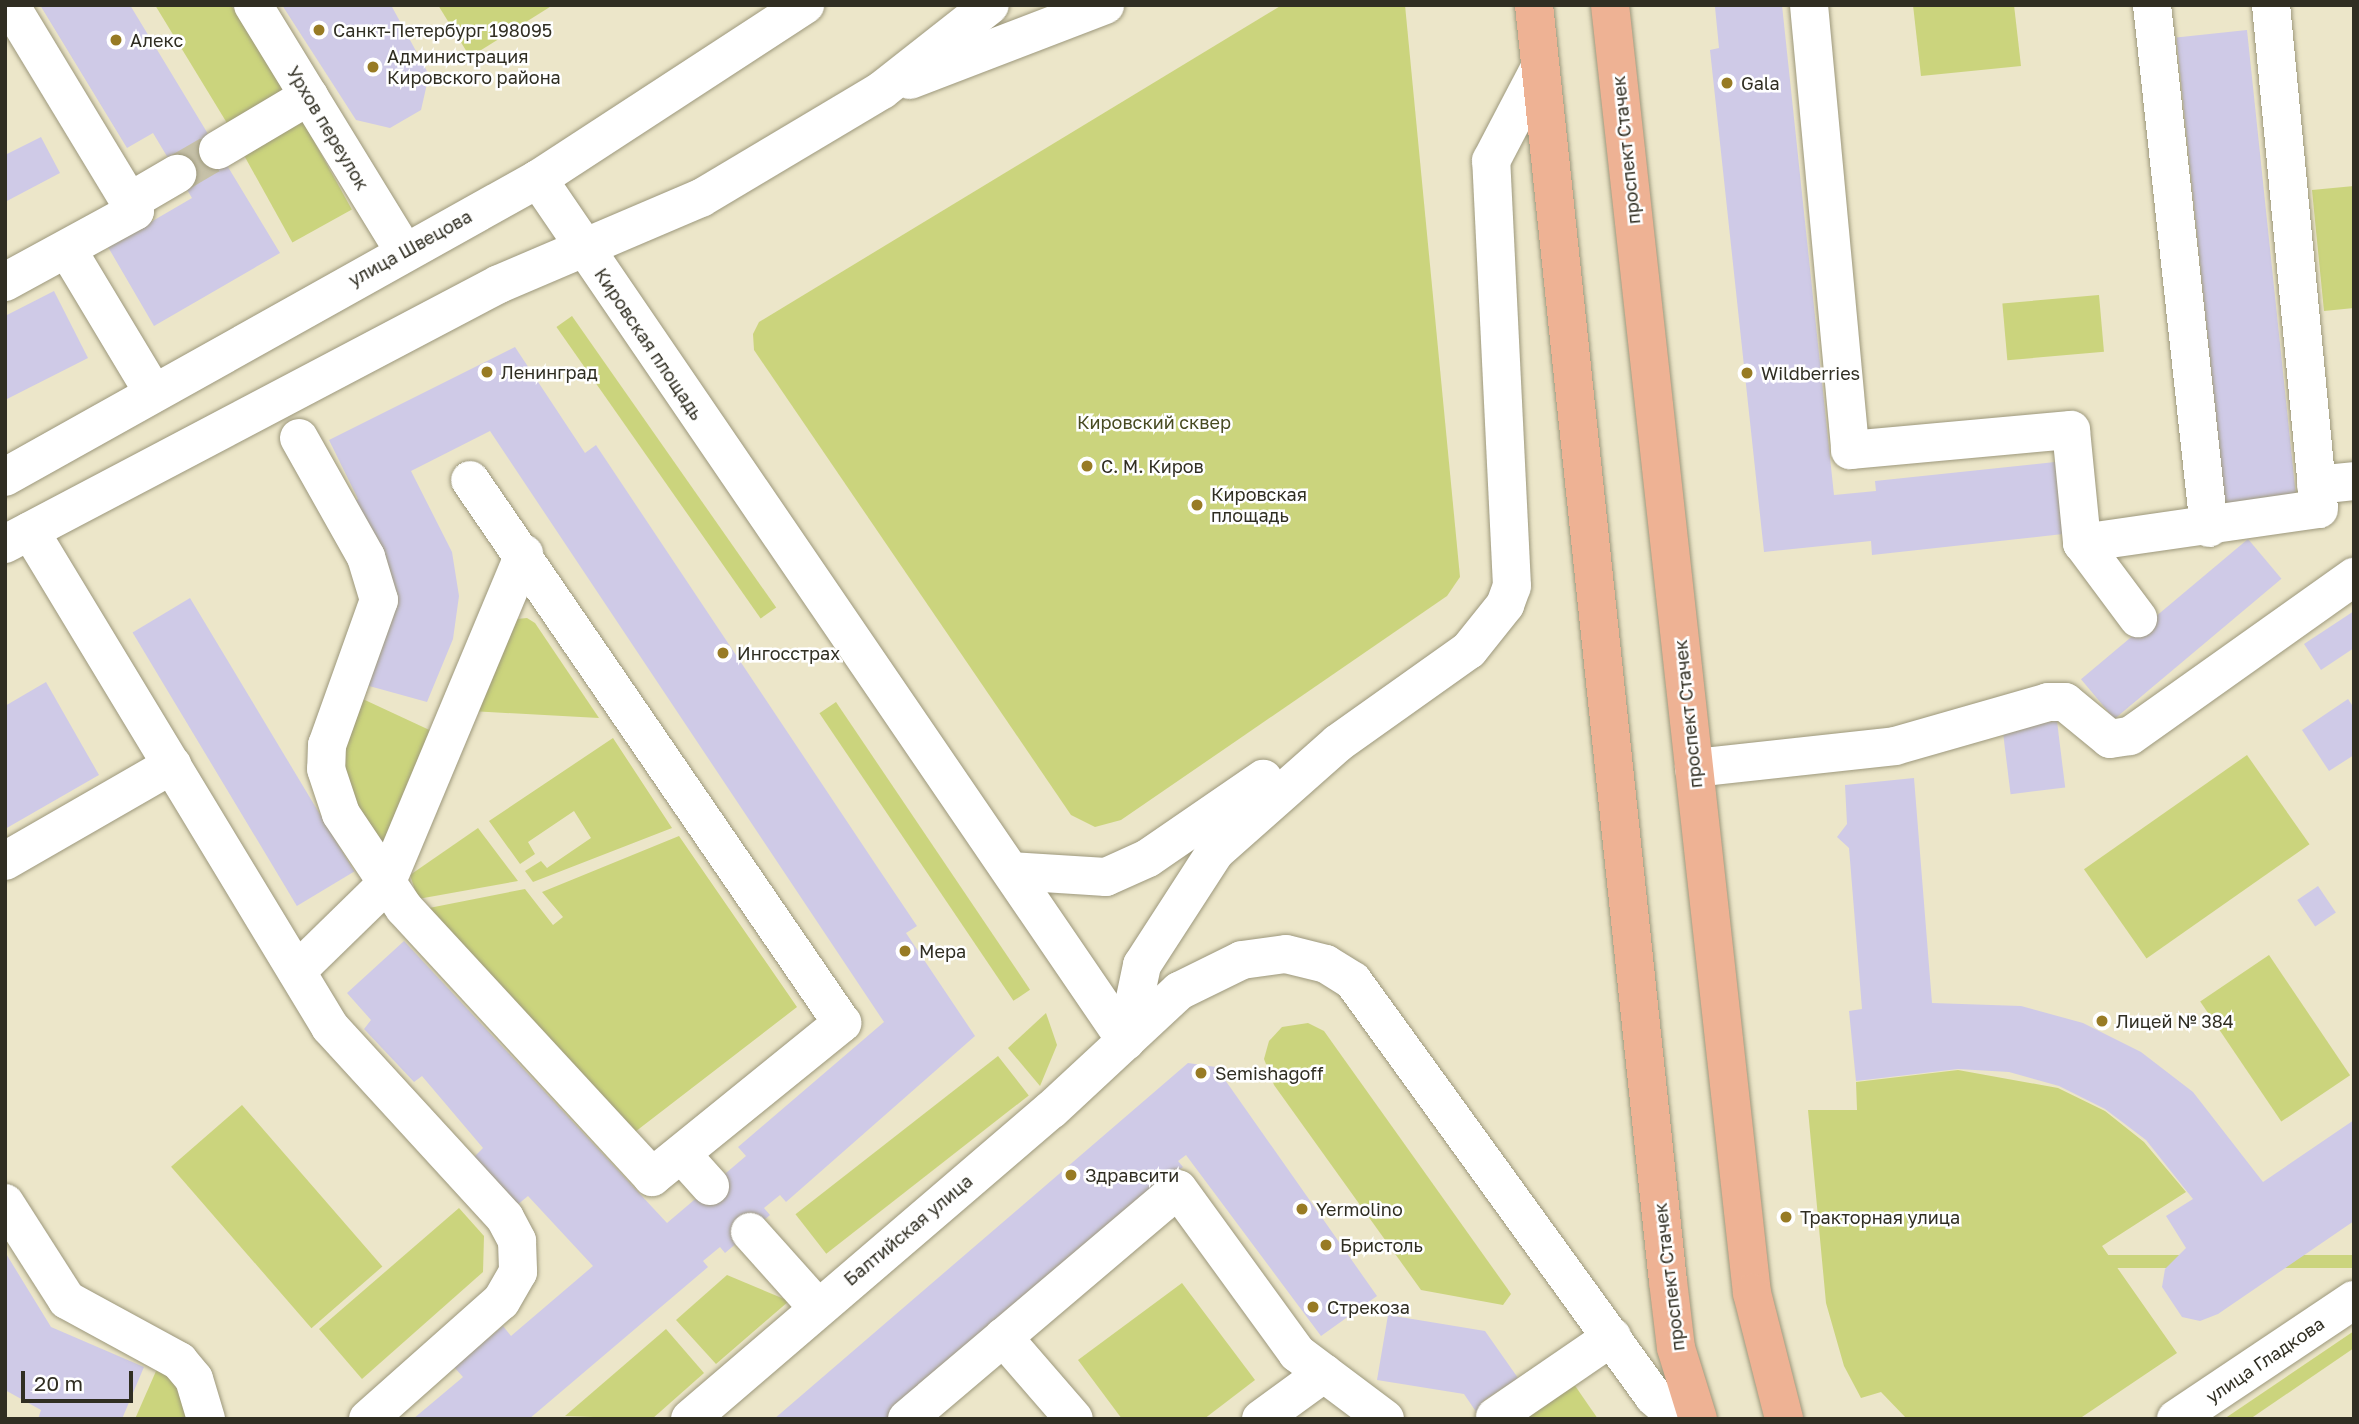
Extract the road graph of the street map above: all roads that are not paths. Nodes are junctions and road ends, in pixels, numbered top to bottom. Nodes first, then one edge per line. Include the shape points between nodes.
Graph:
1 (10, 5) edge
2 (253, 5) edge
3 (805, 5) edge
4 (990, 5) edge
5 (1105, 5) edge
6 (1610, 5) edge
7 (1809, 5) edge
8 (2152, 5) edge
9 (2271, 5) edge
10 (1533, 6) edge
11 (1539, 69) junction
12 (881, 90) junction
13 (309, 96) junction
14 (218, 150) tunnel mouth
15 (177, 174) tunnel mouth
16 (538, 179) junction
17 (130, 202) junction
18 (581, 244) junction
19 (67, 249) junction
20 (404, 251) junction
21 (5, 282) edge
22 (153, 392) junction
23 (299, 438) dead end
24 (5, 477) edge
25 (470, 480) dead end
26 (2354, 481) edge
27 (2316, 485) junction
28 (2209, 528) junction
29 (18, 537) edge
30 (2082, 543) junction
31 (524, 554) junction
32 (2354, 577) edge
33 (2138, 618) dead end
34 (1338, 743) junction
35 (172, 765) junction
36 (1694, 768) junction
37 (5, 861) edge
38 (1012, 871) junction
39 (386, 884) junction
40 (297, 971) junction
41 (1126, 1041) junction
42 (684, 1157) junction
43 (710, 1186) dead end
44 (5, 1203) edge
45 (750, 1231) dead end
46 (2354, 1300) edge
47 (817, 1307) junction
48 (1003, 1337) junction
49 (1612, 1337) junction
50 (1324, 1373) junction
51 (1494, 1418) edge
52 (206, 1419) edge
53 (368, 1419) edge
54 (690, 1419) edge
55 (907, 1419) edge
56 (1074, 1419) edge
57 (1261, 1419) edge
58 (1385, 1419) edge
59 (1679, 1419) edge
60 (1698, 1419) edge
61 (1784, 1419) edge
62 (2176, 1419) edge

1 - 17 street
2 - 13 street, Урхов переулок
3 - 16 street, улица Швецова
4 - 12 street
5 - 12 street via 1051,31
6 - 36 main road, проспект Стачек
7 - 30 street via 1850,450 2071,430
8 - 28 street
9 - 27 street
10 - 11 main road, проспект Стачек
11 - 34 street via 1491,160 1512,586 1495,624 1469,650
11 - 60 main road, проспект Стачек via 1668,1281 1676,1348
12 - 18 street via 701,198
13 - 14 street
13 - 20 street, Урхов переулок
15 - 17 street
16 - 18 street, Кировская площадь
16 - 20 street, улица Швецова
17 - 19 street via 135,211
18 - 29 street
18 - 38 street, Кировская площадь
19 - 21 street
19 - 22 street
20 - 22 street, улица Швецова
22 - 24 street, улица Швецова
23 - 39 street via 377,579 375,621 344,684 326,769 341,814
25 - 31 street
26 - 27 street
27 - 28 street via 2319,509
28 - 30 street
29 - 35 street
30 - 33 street
31 - 39 street
31 - 42 street via 842,1023
32 - 36 street via 2130,736 2110,739 2065,702 2048,702 1895,746
34 - 38 street via 1264,779 1148,858 1106,877
34 - 41 street via 1215,852 1142,965
35 - 37 street
35 - 40 street
36 - 61 main road, проспект Стачек via 1752,1293
38 - 41 street, Кировская площадь
39 - 40 street
39 - 42 street via 652,1177
40 - 53 street via 330,1027 505,1218 517,1241 518,1272 501,1301
41 - 47 street, Балтийская улица
41 - 49 street, Балтийская улица via 1179,991 1242,960 1286,954 1326,964 1353,981
42 - 43 street
44 - 52 street via 67,1300 179,1361 194,1379
45 - 47 street
46 - 62 street, улица Гладкова
47 - 54 street, Балтийская улица
48 - 50 street via 1178,1189 1297,1353
48 - 55 street
48 - 56 street
49 - 51 street
49 - 59 street, Балтийская улица via 1654,1397
50 - 57 street
50 - 58 street

